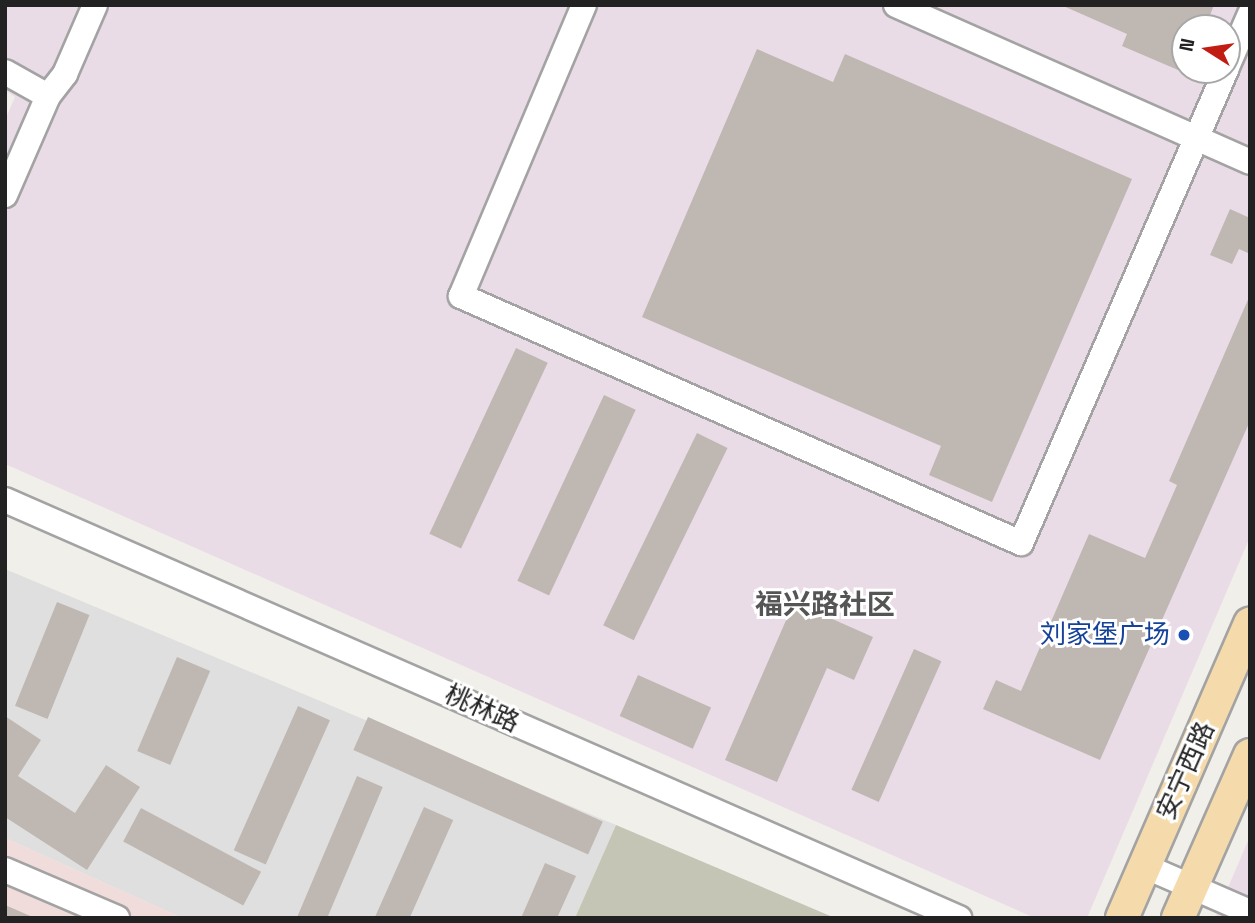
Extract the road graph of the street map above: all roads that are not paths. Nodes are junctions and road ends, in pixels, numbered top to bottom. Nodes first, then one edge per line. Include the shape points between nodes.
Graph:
1 (95, 5) edge
2 (584, 5) edge
3 (896, 5) edge
4 (1250, 14) edge
5 (1241, 34) edge
6 (5, 72) edge
7 (1219, 84) edge
8 (48, 96) junction
9 (1196, 138) junction
10 (1250, 162) edge
11 (5, 195) edge
12 (5, 500) edge
13 (1250, 624) edge
14 (1250, 755) edge
15 (1144, 866) junction
16 (5, 870) edge
17 (1192, 886) junction
18 (1250, 912) edge
19 (117, 918) edge
20 (959, 918) edge
21 (1122, 918) edge
22 (1178, 918) edge

1 - 8 street via 65,74
2 - 9 street via 461,296 1021,543
3 - 9 street
4 - 5 street
6 - 8 street
7 - 9 street
8 - 11 street
9 - 10 street
12 - 20 street, 桃林路
13 - 15 main road, 安宁西路
14 - 17 main road
15 - 17 street
15 - 21 main road, 安宁西路
16 - 19 street
17 - 18 street
17 - 22 main road

